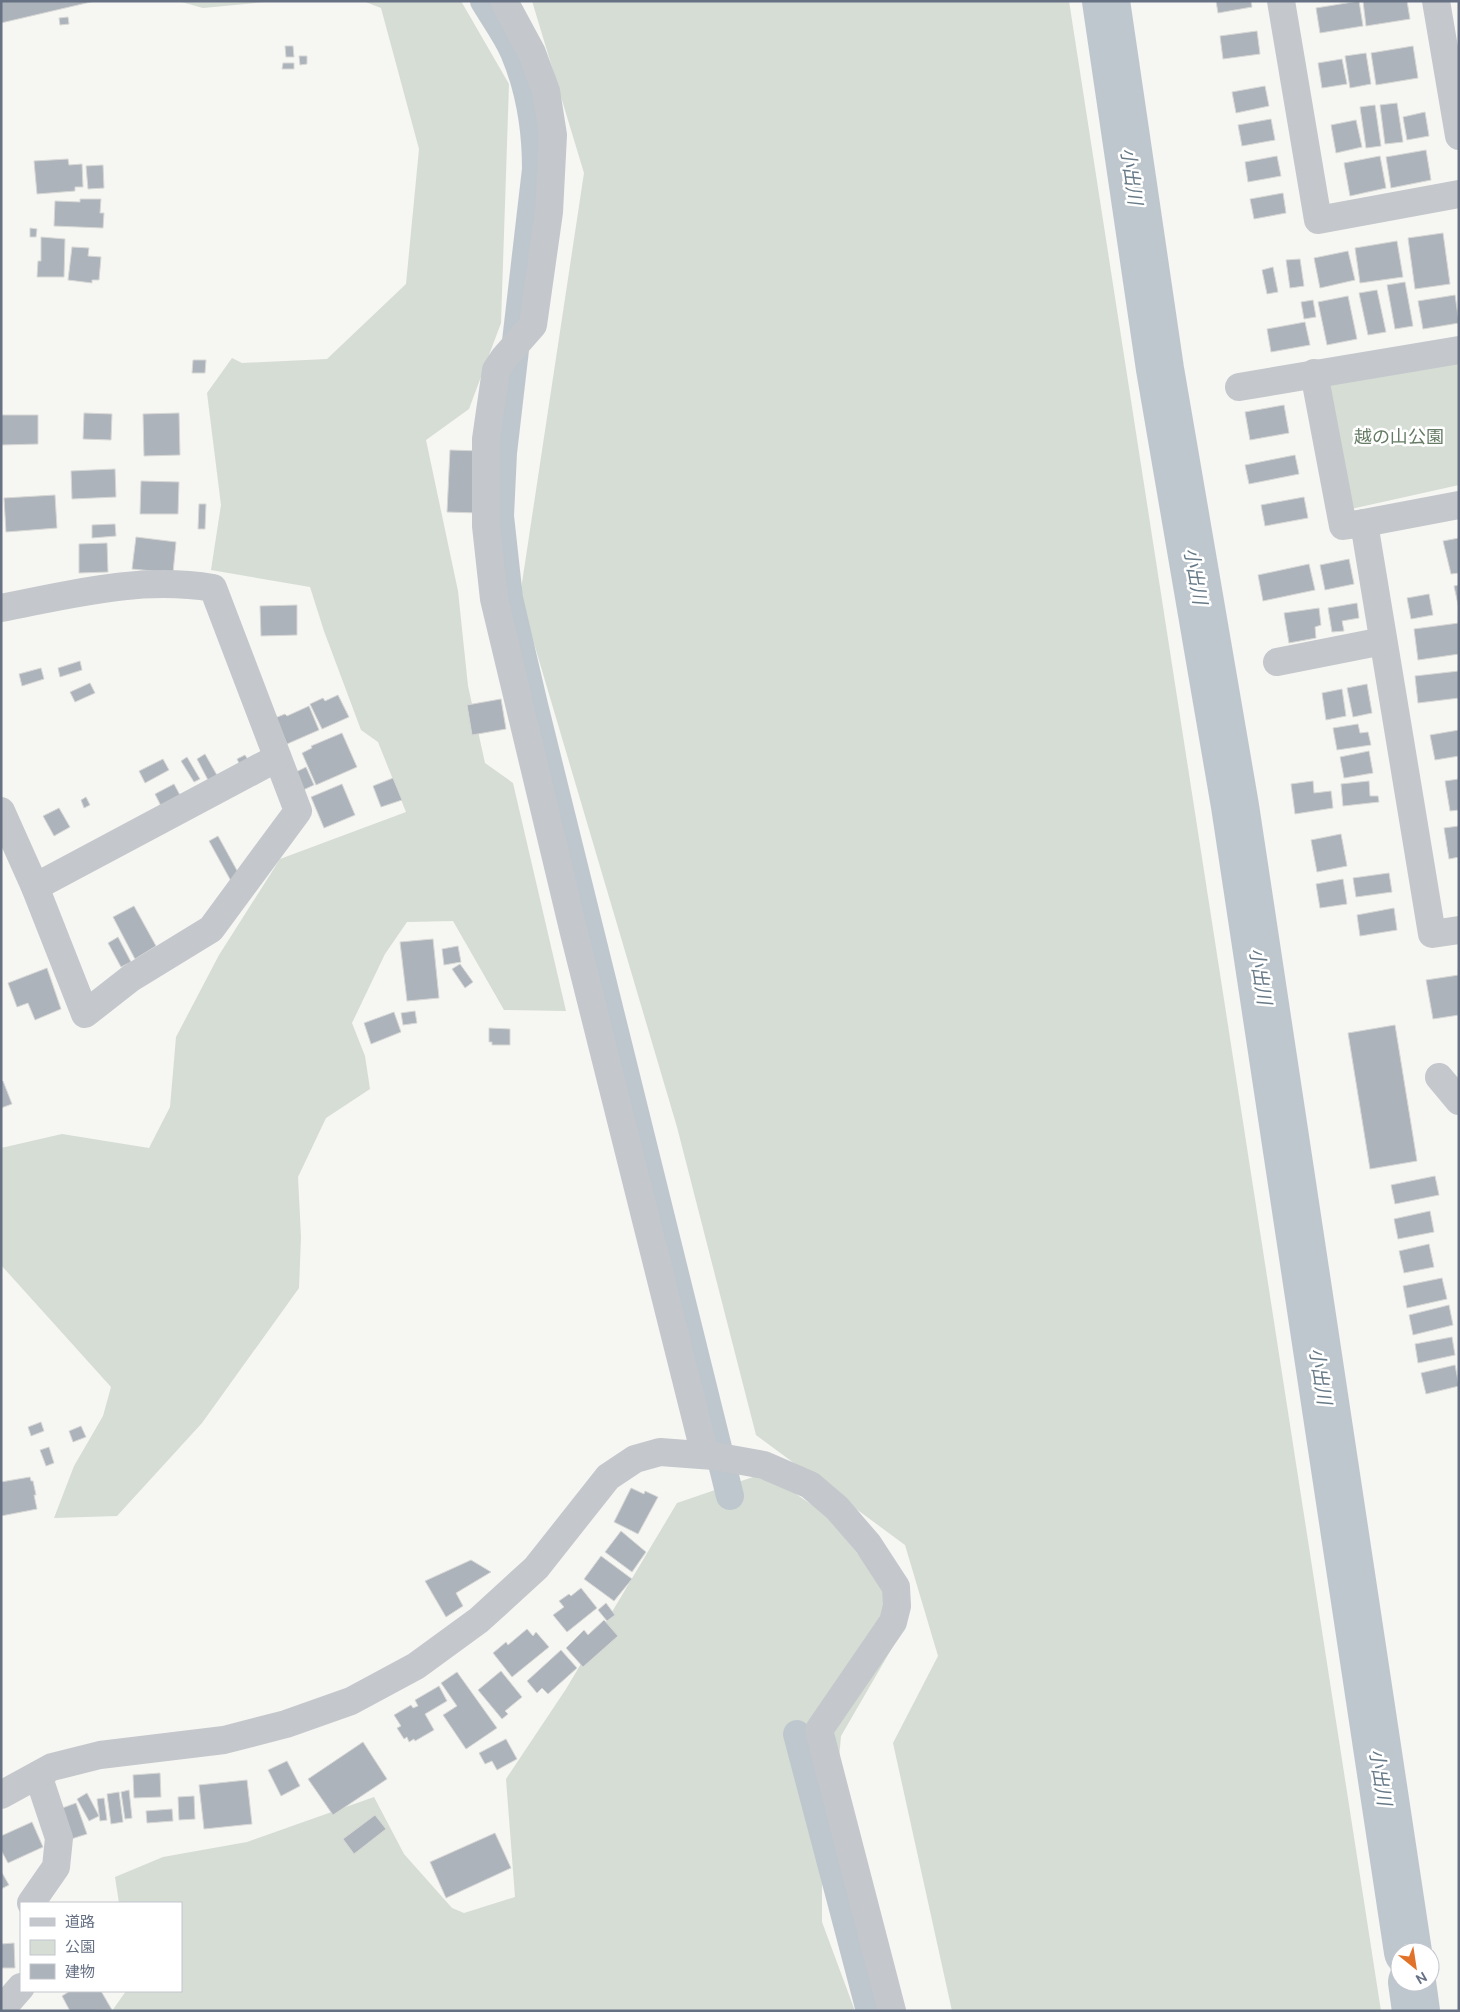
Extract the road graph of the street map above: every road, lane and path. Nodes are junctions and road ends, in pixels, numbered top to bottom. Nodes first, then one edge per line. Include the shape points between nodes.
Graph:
1 (504, 1) edge
2 (1281, 1) edge
3 (1436, 1) edge
4 (1459, 136) edge
5 (1459, 194) edge
6 (1459, 350) edge
7 (1314, 374) junction
8 (1239, 387) dead end
9 (1459, 505) edge
10 (1364, 523) junction
11 (1, 608) edge
12 (1383, 642) junction
13 (1277, 662) dead end
14 (277, 758) junction
15 (1, 811) edge
16 (35, 887) junction
17 (1459, 930) edge
18 (1439, 1077) dead end
19 (1459, 1100) edge
20 (716, 1457) junction
21 (38, 1775) junction
22 (1, 1795) edge
23 (32, 1902) edge
24 (20, 1988) edge
25 (1, 2010) edge
26 (892, 2011) edge

1 - 20 street via 532,53 546,90 553,135 550,212 533,325 496,370 486,439 486,526 494,599 579,952
2 - 5 street via 1318,220
3 - 4 street
6 - 7 street
7 - 8 street
7 - 10 street via 1343,526
9 - 10 street
10 - 12 street
11 - 14 street via 120,585 188,584 214,588
12 - 13 street
12 - 17 street via 1432,934
14 - 16 street
14 - 16 street via 298,811 211,929 131,978 85,1014
15 - 16 street
18 - 19 street
20 - 21 street via 660,1452 635,1459 608,1477 536,1568 479,1620 416,1666 351,1701 286,1724 224,1740 100,1755 52,1767
20 - 26 street via 764,1464 810,1485 838,1508 868,1544 896,1587 894,1622 819,1730
21 - 22 street
21 - 23 street via 59,1838 56,1867
24 - 25 street

